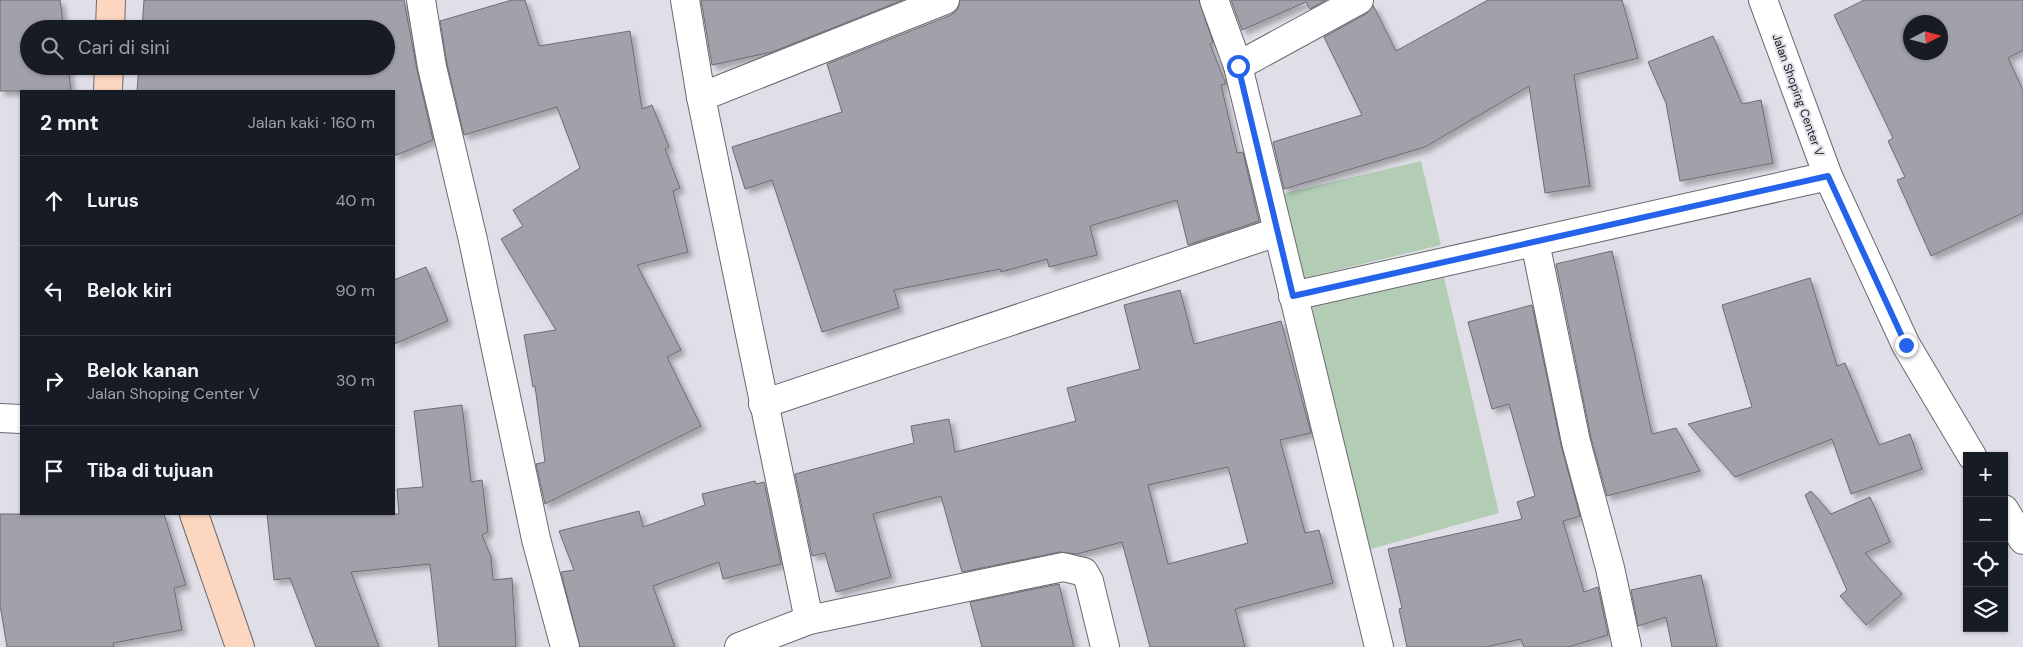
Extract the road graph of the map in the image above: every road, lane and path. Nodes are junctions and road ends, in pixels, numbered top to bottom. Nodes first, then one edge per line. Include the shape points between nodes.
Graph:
1 (111, 0) edge
2 (421, 0) edge
3 (685, 0) edge
4 (1214, 0) edge
5 (1358, 0) edge
6 (1763, 0) edge
7 (930, 3) edge
8 (110, 20) edge
9 (1238, 66) junction
10 (109, 75) edge
11 (108, 90) edge
12 (701, 97) junction
13 (1828, 176) junction
14 (1277, 232) junction
15 (1535, 242) junction
16 (1293, 296) junction
17 (763, 404) junction
18 (0, 418) edge
19 (20, 419) edge
20 (1970, 452) edge
21 (194, 515) edge
22 (2008, 516) edge
23 (2023, 540) edge
24 (809, 620) junction
25 (240, 647) edge
26 (564, 647) edge
27 (739, 647) edge
28 (1105, 647) edge
29 (1379, 647) edge
30 (1627, 647) edge

1 - 8 street
2 - 26 street via 432,67 536,539
3 - 12 street
4 - 9 street
5 - 9 street
6 - 13 street, Jalan Shoping Center V
7 - 12 street
9 - 14 street
10 - 11 street
12 - 17 street
13 - 15 street
13 - 20 street, Jalan Shoping Center V via 1906,345
14 - 16 street
14 - 17 street
15 - 16 street
15 - 30 street via 1576,442 1610,568
16 - 29 street
17 - 24 street
18 - 19 street
21 - 25 street
22 - 23 street
24 - 27 street
24 - 28 street via 1063,567 1084,572 1089,581

